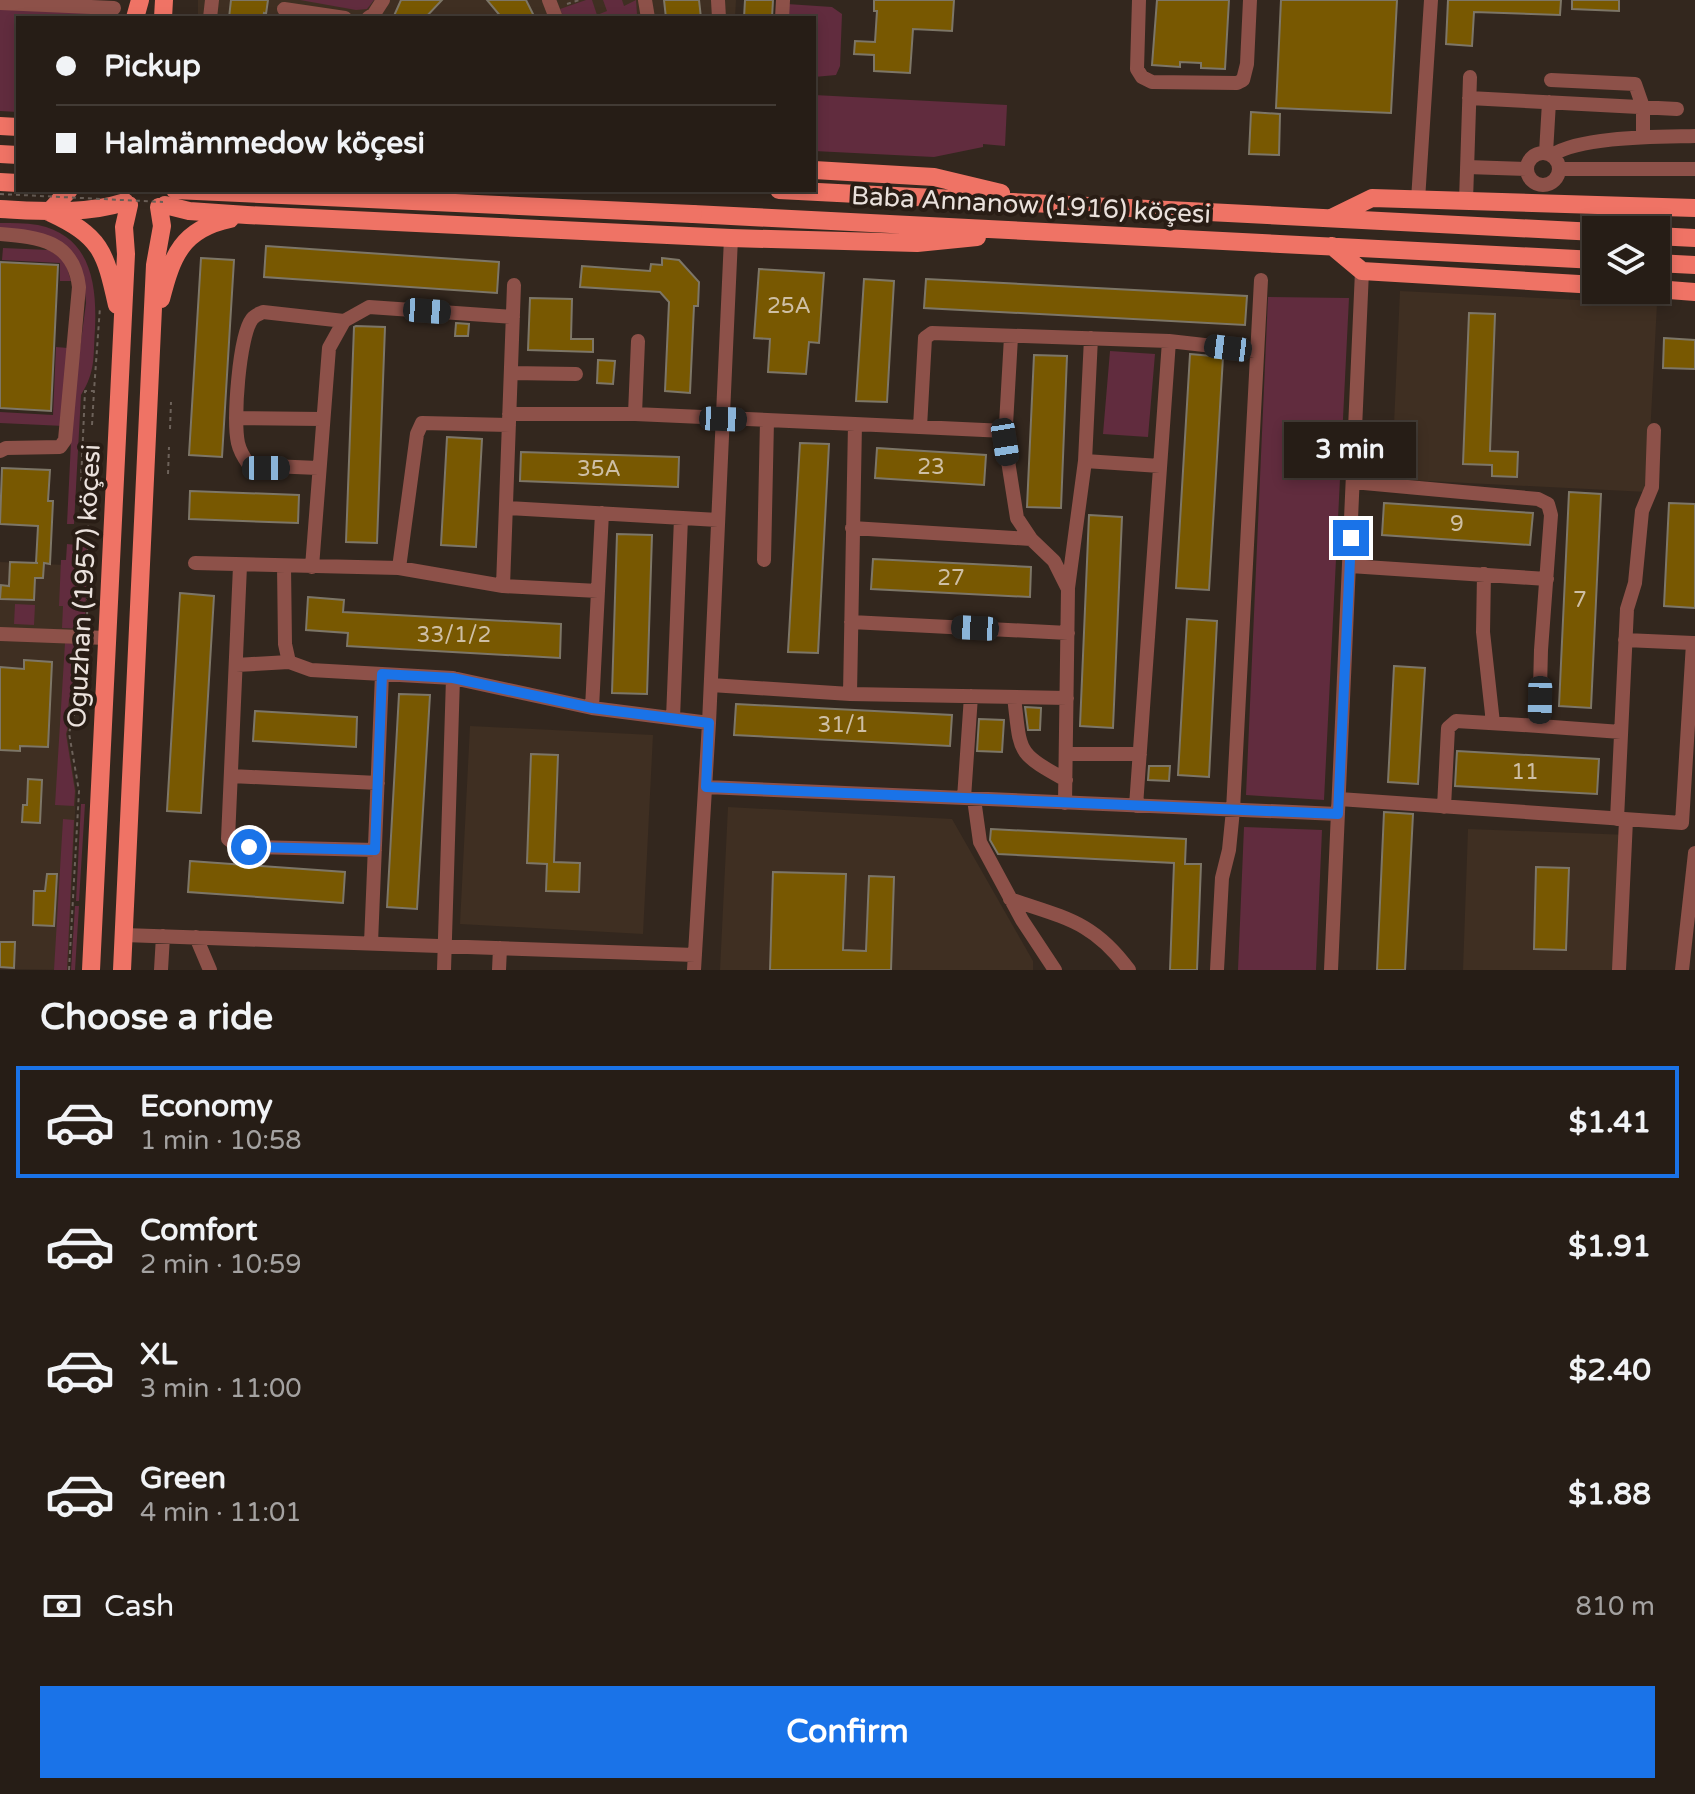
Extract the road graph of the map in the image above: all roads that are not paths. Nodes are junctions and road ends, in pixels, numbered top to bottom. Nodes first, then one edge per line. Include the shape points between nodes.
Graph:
1 (383, 0) edge
2 (1139, 0) edge
3 (1250, 0) edge
4 (1431, 0) edge
5 (32, 2) edge
6 (0, 3) edge
7 (74, 3) edge
8 (114, 8) dead end
9 (284, 9) edge
10 (331, 16) edge
11 (371, 16) edge
12 (1470, 77) dead end
13 (1551, 80) dead end
14 (1469, 98) junction
15 (1549, 102) junction
16 (1643, 107) junction
17 (1677, 109) dead end
18 (1695, 136) edge
19 (1643, 137) junction
20 (1549, 154) junction
21 (1467, 167) junction
22 (1527, 169) junction
23 (1559, 169) junction
24 (1695, 169) edge
25 (816, 170) edge
26 (67, 192) edge
27 (224, 192) edge
28 (816, 192) edge
29 (170, 198) edge
30 (123, 199) edge
31 (1418, 200) junction
32 (1466, 201) junction
33 (1043, 204) junction
34 (1695, 208) edge
35 (0, 209) edge
36 (49, 212) junction
37 (247, 215) junction
38 (1328, 219) junction
39 (1582, 231) edge
40 (1043, 232) junction
41 (0, 234) edge
42 (1670, 237) edge
43 (731, 238) junction
44 (1695, 238) edge
45 (1332, 246) junction
46 (1582, 259) edge
47 (1670, 264) edge
48 (1695, 265) edge
49 (1362, 271) junction
50 (1261, 280) dead end
51 (1582, 284) edge
52 (514, 285) dead end
53 (1670, 290) edge
54 (1695, 292) edge
55 (513, 317) junction
56 (344, 321) junction
57 (122, 327) junction
58 (153, 333) junction
59 (1011, 337) junction
60 (1091, 338) junction
61 (638, 341) dead end
62 (1169, 341) junction
63 (1257, 351) junction
64 (511, 373) junction
65 (576, 374) dead end
66 (635, 414) junction
67 (237, 418) junction
68 (322, 419) junction
69 (723, 419) junction
70 (509, 420) junction
71 (767, 421) junction
72 (855, 424) junction
73 (920, 427) junction
74 (1654, 430) dead end
75 (1005, 431) junction
76 (0, 451) edge
77 (1085, 461) junction
78 (1160, 466) junction
79 (318, 468) junction
80 (1353, 482) junction
81 (507, 508) junction
82 (602, 513) junction
83 (681, 518) junction
84 (718, 520) junction
85 (852, 528) junction
86 (1031, 539) junction
87 (764, 560) dead end
88 (195, 563) dead end
89 (240, 566) junction
90 (284, 566) junction
91 (1350, 566) junction
92 (312, 567) junction
93 (399, 568) junction
94 (1484, 574) junction
95 (1547, 579) junction
96 (503, 586) junction
97 (1068, 589) junction
98 (598, 591) junction
99 (851, 622) junction
100 (1068, 633) junction
101 (0, 634) edge
102 (107, 638) junction
103 (1625, 640) junction
104 (1694, 643) edge
105 (289, 662) junction
106 (236, 665) junction
107 (382, 674) junction
108 (453, 678) junction
109 (711, 685) junction
110 (850, 694) junction
111 (971, 696) junction
112 (1014, 697) junction
113 (1067, 698) junction
114 (592, 708) junction
115 (673, 718) junction
116 (709, 723) junction
117 (1493, 723) junction
118 (1539, 726) junction
119 (1692, 729) edge
120 (1621, 732) junction
121 (1066, 754) junction
122 (1140, 754) junction
123 (231, 776) junction
124 (1066, 780) junction
125 (378, 783) junction
126 (706, 787) junction
127 (969, 799) junction
128 (1339, 799) junction
129 (1065, 803) junction
130 (1136, 806) junction
131 (1444, 807) junction
132 (1233, 810) junction
133 (1338, 814) junction
134 (1621, 820) junction
135 (1689, 826) edge
136 (375, 850) junction
137 (1695, 853) edge
138 (1010, 899) junction
139 (124, 935) junction
140 (163, 936) junction
141 (196, 937) junction
142 (371, 943) junction
143 (444, 946) junction
144 (500, 948) junction
145 (1331, 954) junction
146 (695, 962) edge
147 (91, 970) edge
148 (122, 970) edge
149 (161, 970) edge
150 (210, 970) edge
151 (444, 970) edge
152 (499, 970) edge
153 (1055, 970) edge
154 (1129, 970) edge
155 (1217, 970) edge
156 (1331, 970) edge
157 (1619, 970) edge
158 (1682, 970) edge

1 - 11 street
2 - 3 street via 1137,69 1142,77 1152,82 1237,83 1246,74
4 - 31 street
5 - 6 street
5 - 7 street
7 - 8 street
9 - 10 street
12 - 14 street
13 - 16 street via 1635,84
14 - 15 street
14 - 21 street
15 - 16 street
15 - 20 street
16 - 17 street
16 - 19 street
18 - 19 street
19 - 20 street
20 - 22 street via 1535,155
20 - 23 street
21 - 22 street
21 - 32 street
22 - 23 street via 1541,185 1556,180
23 - 24 street
25 - 33 main road via 934,177
26 - 36 main road
27 - 37 main road
28 - 33 main road, Baba Annanow (1916) köçesi
29 - 30 main road via 144,209
29 - 37 main road via 189,211
29 - 40 main road, Baba Annanow (1916) köçesi, bridge via 693,214
29 - 58 main road, Oguzhan (1957) köçesi via 155,265
30 - 36 main road via 100,210
30 - 57 main road, Oguzhan (1957) köçesi
31 - 32 main road
31 - 38 main road via 1372,198
32 - 34 main road
33 - 38 main road, Baba Annanow (1916) köçesi
35 - 36 main road
36 - 57 main road via 87,232 98,245
37 - 43 main road
37 - 58 main road via 199,230 173,256
38 - 39 main road, Baba Annanow (1916) köçesi
40 - 43 main road via 917,243
40 - 45 main road, Baba Annanow (1916) köçesi
41 - 76 street via 54,245 73,263 79,287 65,440 60,447
42 - 44 main road
43 - 69 street
45 - 46 main road, Baba Annanow (1916) köçesi
45 - 49 main road
47 - 48 main road
49 - 51 main road
49 - 80 street
50 - 63 street
52 - 55 street
53 - 54 main road
55 - 56 street via 369,307
55 - 64 street
56 - 67 street via 263,312 253,317 245,334
56 - 68 street via 329,348
57 - 102 main road, Oguzhan (1957) köçesi
58 - 139 main road, Oguzhan (1957) köçesi
59 - 60 street
59 - 73 street via 942,332 925,338
59 - 75 street
60 - 62 street
60 - 77 street
61 - 66 street
62 - 63 street
62 - 78 street
63 - 132 street
64 - 65 street
64 - 70 street
66 - 69 street
66 - 70 street
67 - 68 street
67 - 79 street via 237,440 249,465
68 - 79 street
69 - 71 street
69 - 84 street
70 - 81 street
70 - 93 street via 422,423
71 - 72 street
71 - 87 street
72 - 73 street
72 - 85 street
73 - 75 street
74 - 103 street via 1652,487 1642,511
75 - 86 street via 1017,518
77 - 78 street
77 - 97 street
78 - 122 street
79 - 92 street
80 - 91 street
80 - 95 street via 1538,499 1548,504 1551,515
81 - 82 street
81 - 96 street
82 - 83 street
82 - 98 street
83 - 84 street
83 - 115 street
84 - 109 street
85 - 86 street
85 - 99 street
86 - 97 street via 1054,561
88 - 89 street
89 - 90 street
89 - 106 street
90 - 92 street
90 - 105 street
91 - 94 street
91 - 128 street
92 - 93 street
93 - 96 street
94 - 95 street
94 - 117 street via 1483,632
95 - 118 street
96 - 98 street
97 - 100 street
98 - 114 street
99 - 100 street
99 - 110 street
100 - 113 street
101 - 102 street
102 - 147 main road, Oguzhan (1957) köçesi
103 - 104 street
103 - 120 street
104 - 119 street
105 - 106 street
105 - 107 street via 311,670
106 - 123 street
107 - 108 street
107 - 125 street
108 - 114 street
108 - 143 street
109 - 110 street
109 - 116 street
110 - 111 street
111 - 112 street
111 - 127 street
112 - 113 street
112 - 124 street via 1021,746 1031,761
113 - 121 street
114 - 115 street
115 - 116 street
116 - 126 street
117 - 118 street
117 - 131 street via 1456,721 1448,728
118 - 120 street
119 - 135 street
120 - 134 street
121 - 122 street
121 - 124 street
122 - 130 street
123 - 125 street
123 - 136 street via 228,839 236,845
124 - 129 street
125 - 136 street
126 - 127 street
126 - 146 street
127 - 129 street
127 - 138 street via 980,842
128 - 131 street
128 - 133 street
128 - 145 street
129 - 130 street
130 - 132 street
131 - 134 street
132 - 133 street
132 - 155 street via 1222,878
133 - 145 street
134 - 135 street
134 - 157 street
136 - 142 street
137 - 158 street
138 - 153 street
138 - 154 street via 1082,923 1112,946
139 - 140 street
139 - 148 main road, Oguzhan (1957) köçesi
140 - 141 street
140 - 149 street
141 - 142 street
141 - 150 street
142 - 143 street
143 - 144 street
143 - 151 street
144 - 146 street
144 - 152 street
145 - 156 street

